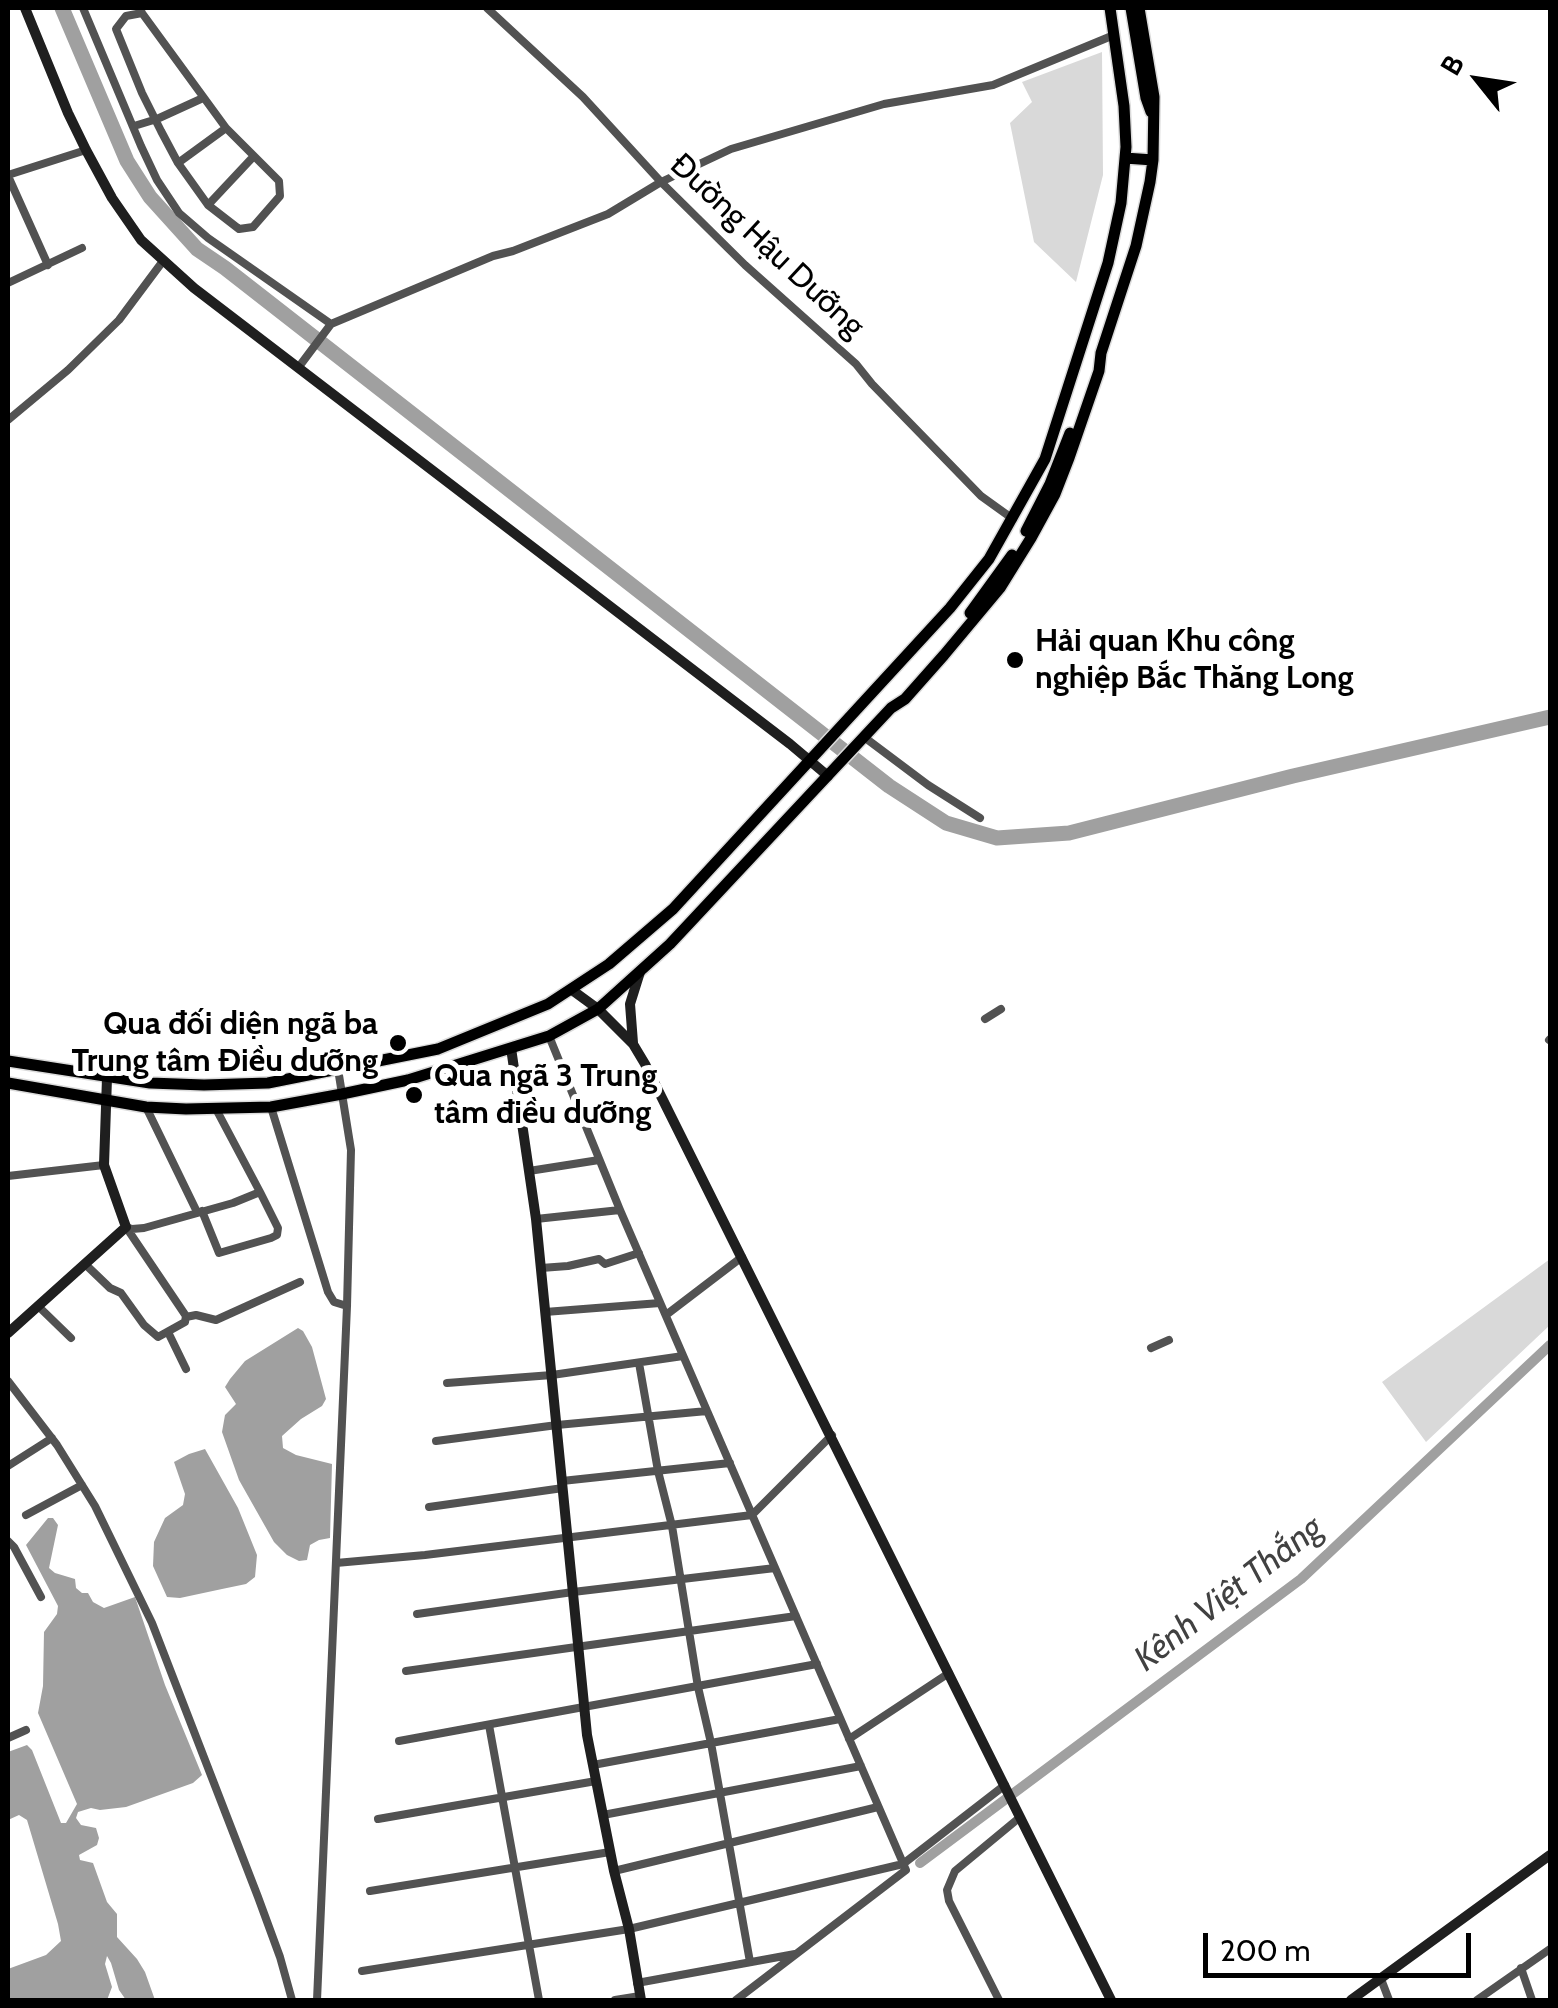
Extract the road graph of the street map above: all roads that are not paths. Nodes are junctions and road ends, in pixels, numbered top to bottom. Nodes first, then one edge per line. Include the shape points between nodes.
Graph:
1 (24, 8) edge
2 (83, 8) edge
3 (486, 8) edge
4 (1110, 8) edge
5 (1130, 8) edge
6 (1139, 8) edge
7 (1114, 35) junction
8 (203, 98) junction
9 (1152, 116) junction
10 (157, 120) junction
11 (134, 126) junction
12 (226, 128) junction
13 (86, 150) junction
14 (254, 156) junction
15 (1125, 158) junction
16 (1153, 160) junction
17 (178, 163) junction
18 (8, 176) edge
19 (1123, 178) junction
20 (661, 182) junction
21 (1150, 182) junction
22 (208, 205) junction
23 (82, 248) dead end
24 (164, 261) junction
25 (48, 264) junction
26 (8, 283) edge
27 (331, 324) junction
28 (298, 368) junction
29 (8, 420) edge
30 (1013, 519) junction
31 (860, 741) junction
32 (811, 761) junction
33 (828, 776) junction
34 (980, 818) dead end
35 (640, 972) junction
36 (572, 990) junction
37 (598, 1009) junction
38 (1001, 1009) dead end
39 (985, 1019) dead end
40 (548, 1036) junction
41 (633, 1044) junction
42 (511, 1048) junction
43 (8, 1061) edge
44 (338, 1069) junction
45 (107, 1078) junction
46 (8, 1083) edge
47 (342, 1094) junction
48 (106, 1100) junction
49 (146, 1107) junction
50 (271, 1107) junction
51 (216, 1109) junction
52 (599, 1160) junction
53 (104, 1165) junction
54 (529, 1172) junction
55 (8, 1176) edge
56 (260, 1192) junction
57 (620, 1210) junction
58 (200, 1212) junction
59 (536, 1219) junction
60 (126, 1227) junction
61 (639, 1253) junction
62 (742, 1257) junction
63 (85, 1264) junction
64 (541, 1268) junction
65 (300, 1282) dead end
66 (660, 1302) junction
67 (38, 1306) junction
68 (348, 1306) junction
69 (545, 1312) junction
70 (666, 1315) junction
71 (186, 1317) junction
72 (168, 1332) junction
73 (8, 1333) edge
74 (71, 1338) dead end
75 (1168, 1340) dead end
76 (1150, 1348) dead end
77 (684, 1356) junction
78 (639, 1363) junction
79 (186, 1368) dead end
80 (552, 1375) junction
81 (8, 1381) edge
82 (447, 1384) dead end
83 (707, 1411) junction
84 (648, 1417) junction
85 (556, 1426) junction
86 (832, 1436) junction
87 (52, 1438) junction
88 (436, 1441) dead end
89 (730, 1463) junction
90 (8, 1466) edge
91 (658, 1472) junction
92 (562, 1484) junction
93 (82, 1485) junction
94 (429, 1508) dead end
95 (752, 1515) junction
96 (26, 1516) dead end
97 (672, 1526) junction
98 (568, 1538) junction
99 (8, 1541) edge
100 (336, 1562) junction
101 (775, 1568) junction
102 (682, 1579) junction
103 (573, 1592) junction
104 (41, 1597) dead end
105 (417, 1614) dead end
106 (796, 1616) junction
107 (690, 1630) junction
108 (578, 1648) junction
109 (817, 1664) junction
110 (406, 1670) dead end
111 (949, 1673) junction
112 (698, 1686) junction
113 (584, 1708) junction
114 (840, 1719) junction
115 (489, 1725) junction
116 (26, 1730) dead end
117 (8, 1738) edge
118 (849, 1739) junction
119 (400, 1741) dead end
120 (711, 1743) junction
121 (593, 1765) junction
122 (861, 1766) junction
123 (596, 1781) junction
124 (1005, 1786) junction
125 (720, 1792) junction
126 (503, 1798) junction
127 (878, 1808) junction
128 (603, 1815) junction
129 (1019, 1816) junction
130 (378, 1820) dead end
131 (729, 1844) junction
132 (610, 1852) junction
133 (1550, 1856) edge
134 (904, 1864) junction
135 (515, 1867) junction
136 (614, 1871) junction
137 (370, 1891) dead end
138 (739, 1903) junction
139 (629, 1929) junction
140 (528, 1945) junction
141 (1550, 1949) edge
142 (797, 1954) junction
143 (750, 1962) junction
144 (1521, 1968) junction
145 (362, 1970) dead end
146 (1381, 1978) junction
147 (637, 1982) junction
148 (640, 1998) edge
149 (292, 2000) edge
150 (317, 2000) edge
151 (539, 2000) edge
152 (615, 2000) edge
153 (736, 2000) edge
154 (999, 2000) edge
155 (1112, 2000) edge
156 (1351, 2000) edge
157 (1389, 2000) edge
158 (1477, 2000) edge
159 (1532, 2000) edge

1 - 13 street
2 - 11 street
3 - 20 street, Đường Hậu Dưỡng
4 - 7 main road
5 - 9 main road
6 - 9 main road
7 - 15 main road
7 - 20 street via 993,85 884,104 773,135
8 - 10 street
8 - 10 street via 142,13 126,16 116,30
8 - 12 street
9 - 16 main road
10 - 11 street
10 - 17 street
11 - 27 street via 178,213
12 - 14 street
12 - 17 street
13 - 18 street
13 - 24 street via 141,240
14 - 22 street
14 - 22 street via 279,182 280,196 253,228 239,230
15 - 16 main road
15 - 19 main road
16 - 21 main road
17 - 22 street
18 - 25 street
19 - 21 main road
19 - 30 main road via 1108,263 1045,459
20 - 27 street via 608,214
20 - 30 street, Đường Hậu Dưỡng via 856,364 981,496
21 - 31 main road via 1099,371 1055,494 983,609
23 - 25 street
24 - 28 street
24 - 29 street via 119,320
25 - 26 street
27 - 28 street
28 - 32 street
30 - 32 main road via 950,608
31 - 33 main road
31 - 34 street
32 - 33 street
32 - 36 main road via 673,909
33 - 35 main road
35 - 37 main road
35 - 41 street via 630,1004
36 - 37 street
36 - 44 main road via 438,1048
37 - 40 main road
37 - 41 street
38 - 39 street
40 - 42 main road
40 - 52 street
41 - 62 street
42 - 47 main road
42 - 54 street
43 - 45 main road
44 - 45 main road via 268,1083
44 - 47 street
45 - 48 street
46 - 48 main road
47 - 50 main road
47 - 68 street via 351,1150
48 - 49 main road
48 - 53 street
49 - 51 main road
49 - 58 street
50 - 51 main road
50 - 68 street via 328,1292
51 - 56 street
52 - 54 street
52 - 57 street
53 - 55 street
53 - 60 street
54 - 59 street
56 - 58 street
56 - 58 street via 278,1228 271,1238 220,1253
57 - 59 street
57 - 61 street
58 - 60 street
59 - 64 street
60 - 63 street
60 - 71 street
61 - 64 street via 604,1264 599,1259
61 - 66 street
62 - 70 street
62 - 86 street
63 - 67 street
63 - 72 street via 120,1292 154,1334
64 - 69 street
65 - 71 street via 216,1320
66 - 69 street
66 - 70 street
67 - 73 street
67 - 74 street
68 - 100 street
69 - 80 street
70 - 77 street
71 - 72 street
72 - 79 street
75 - 76 street
77 - 78 street
77 - 83 street
78 - 80 street
78 - 84 street
80 - 82 street
80 - 85 street
81 - 87 street
83 - 84 street
83 - 89 street
84 - 85 street
84 - 91 street
85 - 88 street
85 - 92 street
86 - 95 street
86 - 111 street
87 - 90 street
87 - 93 street
89 - 91 street
89 - 95 street
91 - 92 street
91 - 97 street
92 - 94 street
92 - 98 street
93 - 96 street
93 - 149 street via 157,1638
95 - 97 street
95 - 101 street
97 - 98 street
97 - 102 street
98 - 100 street
98 - 103 street
99 - 104 street
100 - 150 street
101 - 102 street
101 - 106 street
102 - 103 street
102 - 107 street
103 - 105 street
103 - 108 street
106 - 107 street
106 - 109 street
107 - 108 street
107 - 112 street
108 - 110 street
108 - 113 street
109 - 112 street
109 - 114 street
111 - 118 street
111 - 124 street
112 - 113 street
112 - 120 street
113 - 115 street
113 - 121 street
114 - 118 street
114 - 120 street
115 - 119 street
115 - 126 street
116 - 117 street
118 - 122 street
120 - 121 street
120 - 125 street
121 - 123 street
122 - 125 street
122 - 127 street
123 - 126 street
123 - 128 street
124 - 129 street
124 - 134 street
125 - 128 street
125 - 131 street
126 - 130 street
126 - 135 street
127 - 131 street
127 - 134 street
128 - 132 street
129 - 154 street via 955,1871 947,1890
129 - 155 street
131 - 136 street
131 - 138 street
132 - 135 street
132 - 136 street
133 - 146 street
134 - 138 street
134 - 142 street via 906,1870
135 - 137 street
135 - 140 street
136 - 139 street
138 - 139 street
138 - 143 street
139 - 140 street
139 - 147 street
140 - 145 street
140 - 151 street
141 - 144 street
142 - 143 street
142 - 153 street
143 - 147 street
144 - 158 street
144 - 159 street
146 - 156 street
146 - 157 street
147 - 148 street
148 - 152 street

